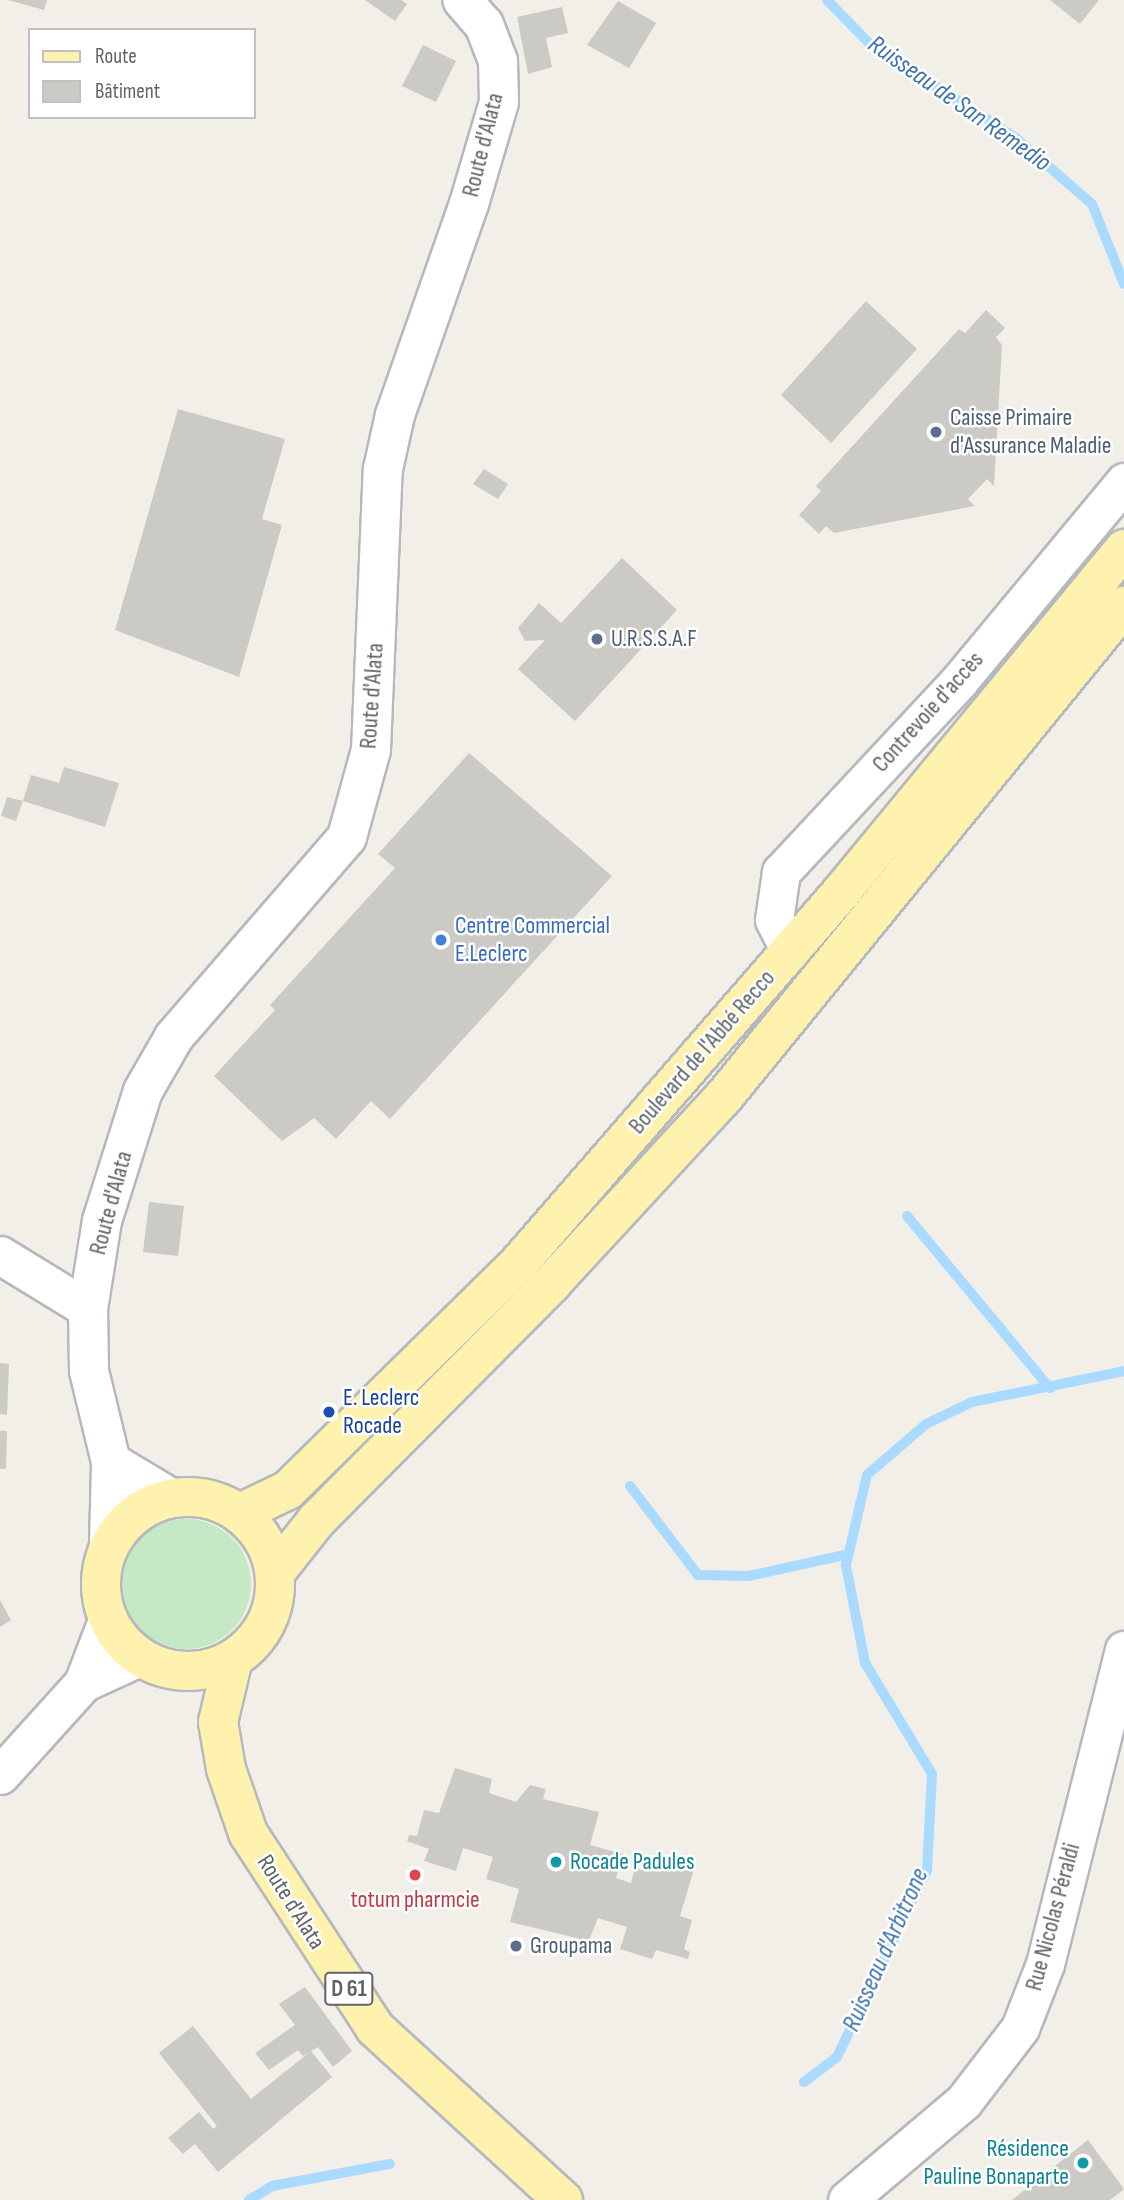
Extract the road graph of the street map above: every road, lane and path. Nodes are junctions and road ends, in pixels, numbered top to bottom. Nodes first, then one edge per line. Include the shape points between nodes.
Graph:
1 (462, 0) edge
2 (1124, 482) edge
3 (1124, 549) edge
4 (1124, 606) edge
5 (790, 951) junction
6 (0, 1255) edge
7 (88, 1309) junction
8 (111, 1462) junction
9 (171, 1498) junction
10 (240, 1513) junction
11 (109, 1545) junction
12 (275, 1573) junction
13 (107, 1620) junction
14 (1124, 1650) edge
15 (139, 1657) junction
16 (233, 1659) junction
17 (185, 1672) junction
18 (83, 1683) junction
19 (218, 1721) junction
20 (0, 1775) edge
21 (563, 2200) edge
22 (847, 2200) edge

1 - 7 street, Route d'Alata via 484,25 498,61 499,102 469,204 395,415 383,469 371,750 350,824 346,837 174,1037 143,1091 102,1221
2 - 5 street, Contrevoie d'accès via 959,681 781,872 775,920
3 - 5 main road, Boulevard de l'Abbé Recco
4 - 12 main road, Boulevard de l'Abbé Recco via 723,1098 552,1283 316,1521
5 - 10 main road, Boulevard de l'Abbé Recco via 518,1264 288,1490
6 - 7 street
7 - 8 street, Route d'Alata via 89,1371
8 - 9 street
8 - 11 street, Route d'Alata
9 - 10 main road via 219,1502
9 - 11 main road via 125,1523
10 - 12 main road via 257,1530
11 - 13 main road via 100,1595
12 - 16 main road via 267,1622
13 - 15 main road
13 - 18 street
14 - 22 street, Rue Nicolas Péraldi via 1045,1964 1020,2028 964,2101
15 - 17 main road
15 - 18 street
16 - 17 main road
16 - 19 main road, Route d'Alata / D 61
17 - 19 main road, Route d'Alata / D 61
18 - 20 street
19 - 21 main road, Route d'Alata / D 61 via 226,1769 248,1833 375,2028

